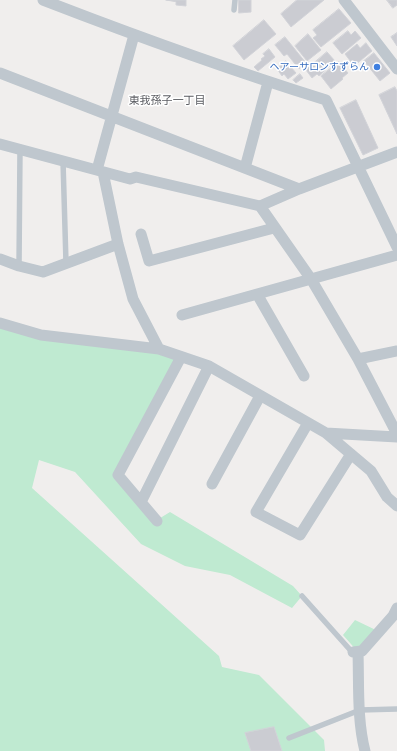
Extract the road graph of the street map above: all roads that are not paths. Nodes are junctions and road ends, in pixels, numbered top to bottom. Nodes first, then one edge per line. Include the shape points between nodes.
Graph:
1 (43, 0) edge
2 (235, 0) edge
3 (348, 2) edge
4 (234, 10) dead end
5 (134, 35) junction
6 (397, 69) edge
7 (0, 73) edge
8 (268, 82) junction
9 (112, 117) junction
10 (0, 144) edge
11 (20, 150) junction
12 (397, 152) edge
13 (63, 161) junction
14 (359, 166) junction
15 (246, 168) junction
16 (100, 171) junction
17 (299, 189) junction
18 (260, 206) junction
19 (274, 228) junction
20 (141, 234) dead end
21 (118, 244) junction
22 (397, 247) edge
23 (397, 255) edge
24 (0, 259) edge
25 (66, 263) junction
26 (19, 266) junction
27 (311, 279) junction
28 (257, 294) junction
29 (182, 315) dead end
30 (0, 323) edge
31 (159, 349) junction
32 (397, 351) edge
33 (181, 357) junction
34 (358, 359) junction
35 (209, 366) junction
36 (304, 376) dead end
37 (260, 396) junction
38 (308, 423) junction
39 (326, 433) junction
40 (397, 436) edge
41 (351, 454) junction
42 (212, 484) dead end
43 (141, 502) junction
44 (397, 506) edge
45 (157, 521) dead end
46 (302, 596) dead end
47 (397, 610) edge
48 (355, 652) junction
49 (397, 709) edge
50 (360, 710) junction
51 (289, 738) dead end
52 (365, 751) edge

1 - 5 street
2 - 4 lane
3 - 6 street
5 - 8 street
5 - 9 street
7 - 9 street
8 - 14 street via 326,100
8 - 15 street
9 - 15 street
9 - 16 street
10 - 11 street
11 - 13 street
11 - 26 lane
12 - 14 street
13 - 16 street
13 - 25 lane
14 - 17 street
14 - 22 street
15 - 17 street
16 - 18 street
16 - 21 street
17 - 18 street
18 - 19 street
19 - 20 street via 149,261
19 - 27 street
21 - 25 street
21 - 31 street via 133,299
23 - 27 street
24 - 26 street
25 - 26 street via 43,272
27 - 28 street
27 - 34 street
28 - 29 street
28 - 36 street
30 - 31 street via 41,335
31 - 33 street
32 - 34 street
33 - 35 street
33 - 43 street via 118,475
34 - 40 street
35 - 37 street
35 - 43 street
37 - 38 street
37 - 42 street
38 - 39 street
38 - 41 street via 256,512 300,535
39 - 40 street
39 - 41 street
41 - 44 street via 371,471 387,497
43 - 45 street
46 - 48 lane
47 - 48 street via 362,651
48 - 50 street
49 - 50 lane
50 - 51 lane
50 - 52 street

